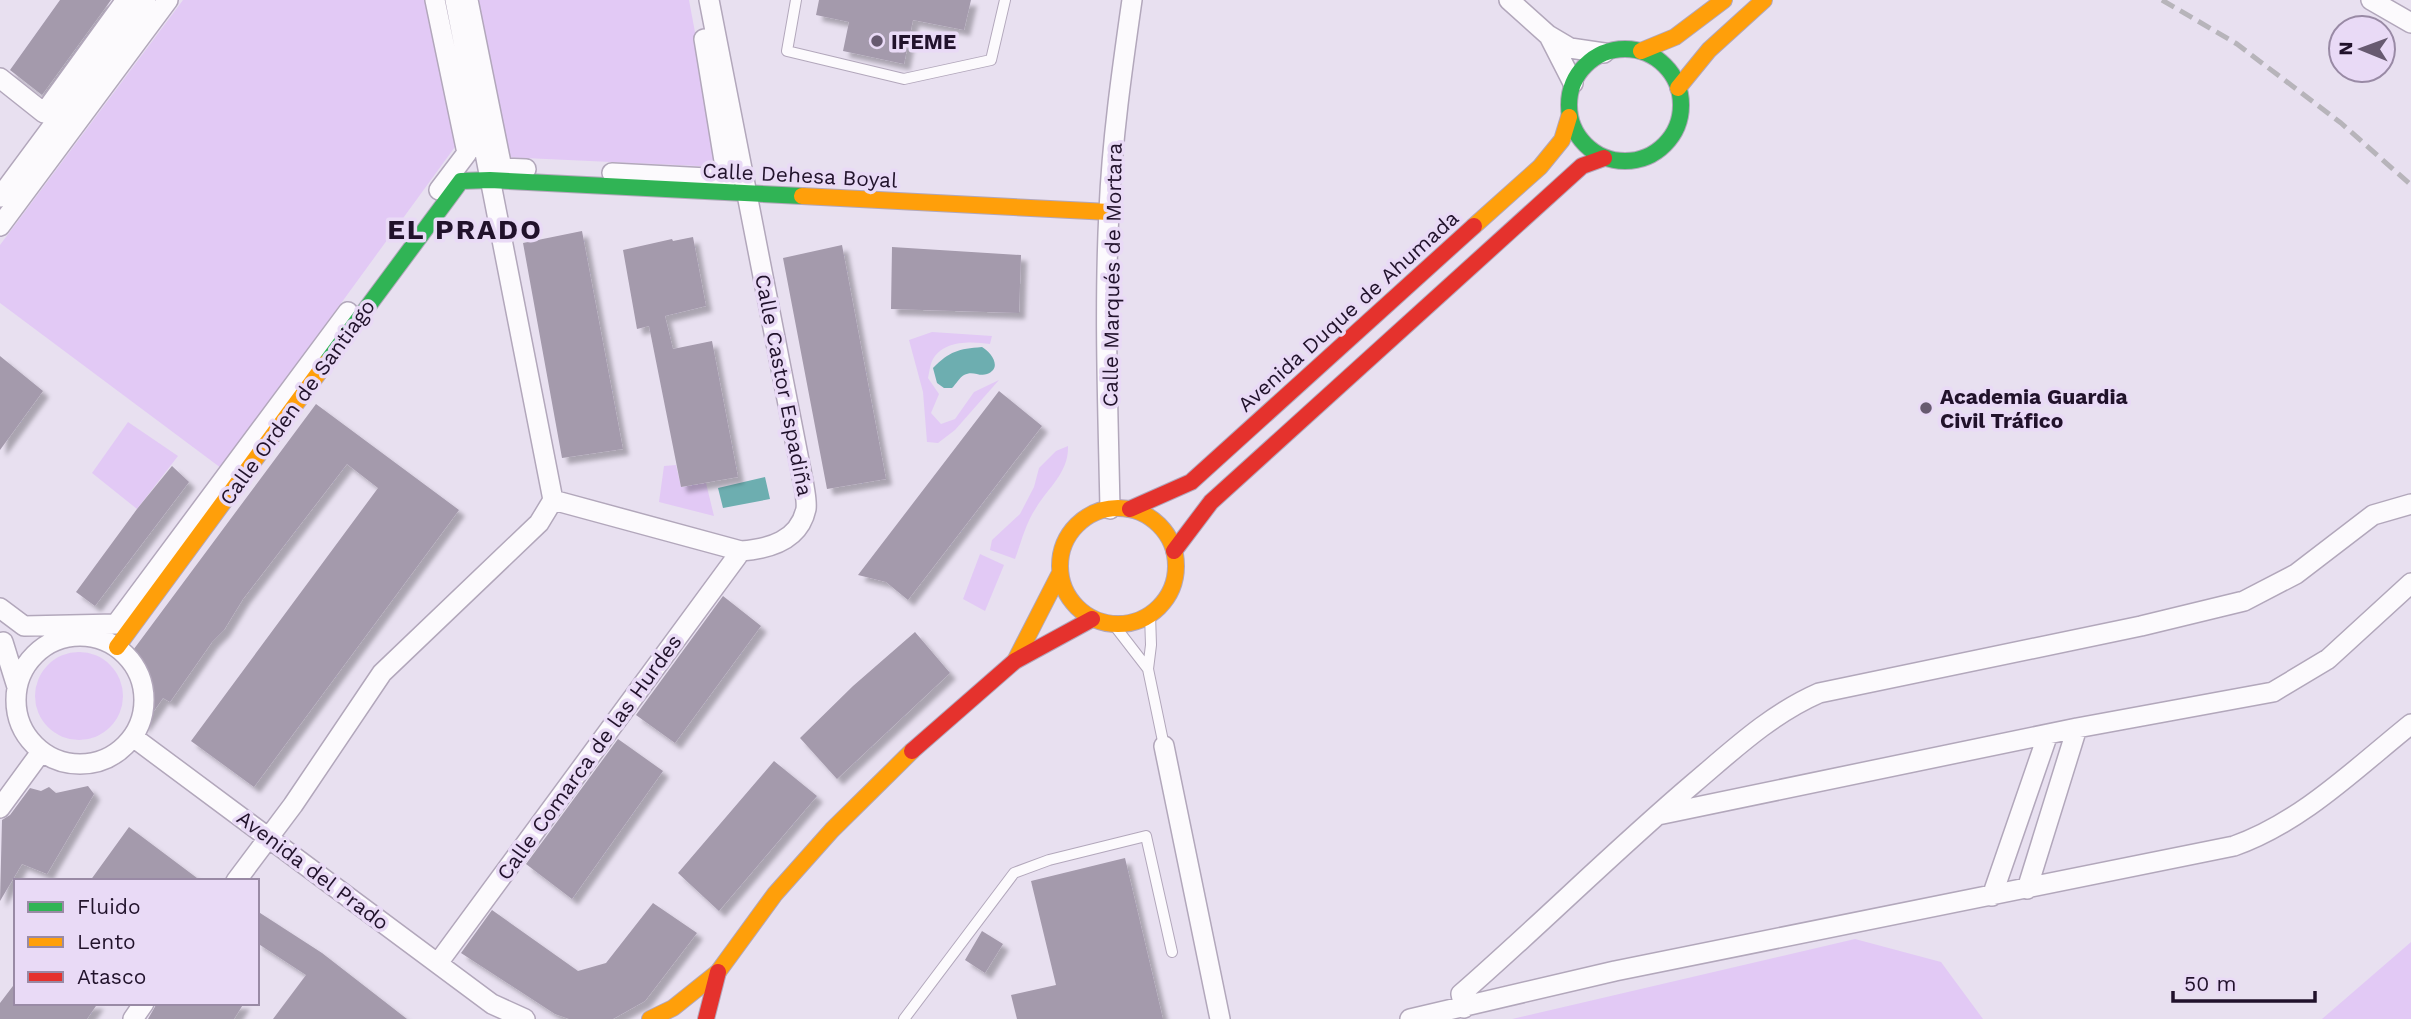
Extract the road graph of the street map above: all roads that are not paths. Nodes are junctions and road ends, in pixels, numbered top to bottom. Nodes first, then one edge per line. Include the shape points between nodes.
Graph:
1 (126, 0) edge
2 (146, 0) edge
3 (168, 0) edge
4 (435, 0) edge
5 (455, 0) edge
6 (468, 0) edge
7 (698, 0) edge
8 (709, 0) edge
9 (796, 0) edge
10 (1005, 0) edge
11 (1132, 0) edge
12 (1509, 0) edge
13 (1724, 0) edge
14 (1764, 0) edge
15 (2371, 0) edge
16 (2411, 23) edge
17 (1548, 35) junction
18 (1642, 51) junction
19 (1604, 53) junction
20 (0, 78) edge
21 (1573, 83) junction
22 (1678, 88) junction
23 (0, 90) edge
24 (1570, 117) junction
25 (51, 128) junction
26 (1604, 158) junction
27 (490, 180) junction
28 (747, 194) junction
29 (0, 197) edge
30 (1109, 212) junction
31 (0, 226) edge
32 (553, 500) junction
33 (2411, 504) edge
34 (1110, 509) junction
35 (1130, 509) junction
36 (741, 551) junction
37 (1174, 551) junction
38 (1060, 573) junction
39 (2411, 583) edge
40 (0, 608) edge
41 (1150, 614) junction
42 (1092, 619) junction
43 (1114, 625) junction
44 (2, 641) edge
45 (117, 648) junction
46 (40, 649) junction
47 (1015, 661) junction
48 (1148, 669) junction
49 (17, 687) junction
50 (2411, 723) edge
51 (2077, 728) junction
52 (2048, 734) junction
53 (133, 737) junction
54 (1164, 746) joint
55 (41, 752) junction
56 (0, 808) edge
57 (1656, 815) junction
58 (270, 838) junction
59 (238, 879) edge
60 (2027, 889) junction
61 (1992, 896) junction
62 (1172, 952) dead end
63 (438, 963) junction
64 (718, 972) junction
65 (1464, 1008) junction
66 (497, 1011) edge
67 (525, 1019) edge
68 (650, 1019) edge
69 (706, 1019) edge
70 (904, 1019) edge
71 (1220, 1019) edge
72 (1409, 1019) edge

1 - 20 street via 44,113
2 - 25 street
3 - 31 street
4 - 40 street via 467,153 116,624 24,626
5 - 27 street
6 - 7 street via 502,168 727,179
8 - 28 street, Calle Castor Espadiña
9 - 10 lane via 787,51 904,79 991,60
11 - 30 street, Calle Marqués de Mortara
12 - 17 street
13 - 18 main road via 1691,29 1660,47
14 - 22 main road via 1709,50
15 - 16 street
17 - 19 street via 1570,48
17 - 21 street
18 - 19 main road
18 - 22 main road via 1665,66
19 - 21 main road via 1586,65
21 - 24 main road
22 - 26 main road via 1681,112 1665,145 1632,162
23 - 25 street
24 - 26 main road via 1580,140
24 - 35 main road, Avenida Duque de Ahumada via 1562,140 1539,167 1191,482
25 - 29 street
26 - 37 main road via 1582,166 1211,502
27 - 28 main road, Calle Dehesa Boyal
27 - 32 street
27 - 45 main road, Calle Orden de Santiago via 461,181 455,188
28 - 30 main road, Calle Dehesa Boyal
28 - 36 street, Calle Castor Espadiña via 806,508 797,528 781,541 767,549
30 - 34 street, Calle Marqués de Mortara
32 - 36 street, Calle Castor Espadiña
32 - 58 street via 539,523 382,673
33 - 57 street via 2373,515 2296,573 2244,601 1819,693 1792,704
34 - 35 main road
34 - 38 main road via 1088,516 1070,533
35 - 37 main road via 1152,519 1166,533
36 - 63 street, Calle Comarca de las Hurdes
37 - 41 main road via 1176,573 1171,592
38 - 42 main road via 1066,593
38 - 47 main road
39 - 51 street via 2328,659 2273,692
41 - 43 main road via 1136,622
41 - 48 lane
42 - 43 main road
42 - 47 main road
43 - 48 lane
44 - 46 street
44 - 49 street
45 - 46 street via 78,635
45 - 53 street via 141,679 144,699
46 - 49 street via 25,666
47 - 64 main road via 923,740 832,830 775,894
48 - 54 lane
49 - 55 street via 19,723
50 - 60 street via 2290,820 2260,837
51 - 52 street
51 - 60 street
52 - 57 street
52 - 61 street
53 - 55 street via 118,752 80,765
53 - 58 street, Avenida del Prado
54 - 71 street
55 - 56 street
57 - 65 street via 1461,994
58 - 59 street
58 - 63 street, Avenida del Prado
60 - 61 street
61 - 65 street via 1615,971
62 - 70 lane via 1146,836 1049,860 1014,873
63 - 66 street, Avenida del Prado
64 - 68 main road via 673,1008
64 - 69 main road
65 - 72 street
66 - 67 street, Avenida del Prado

